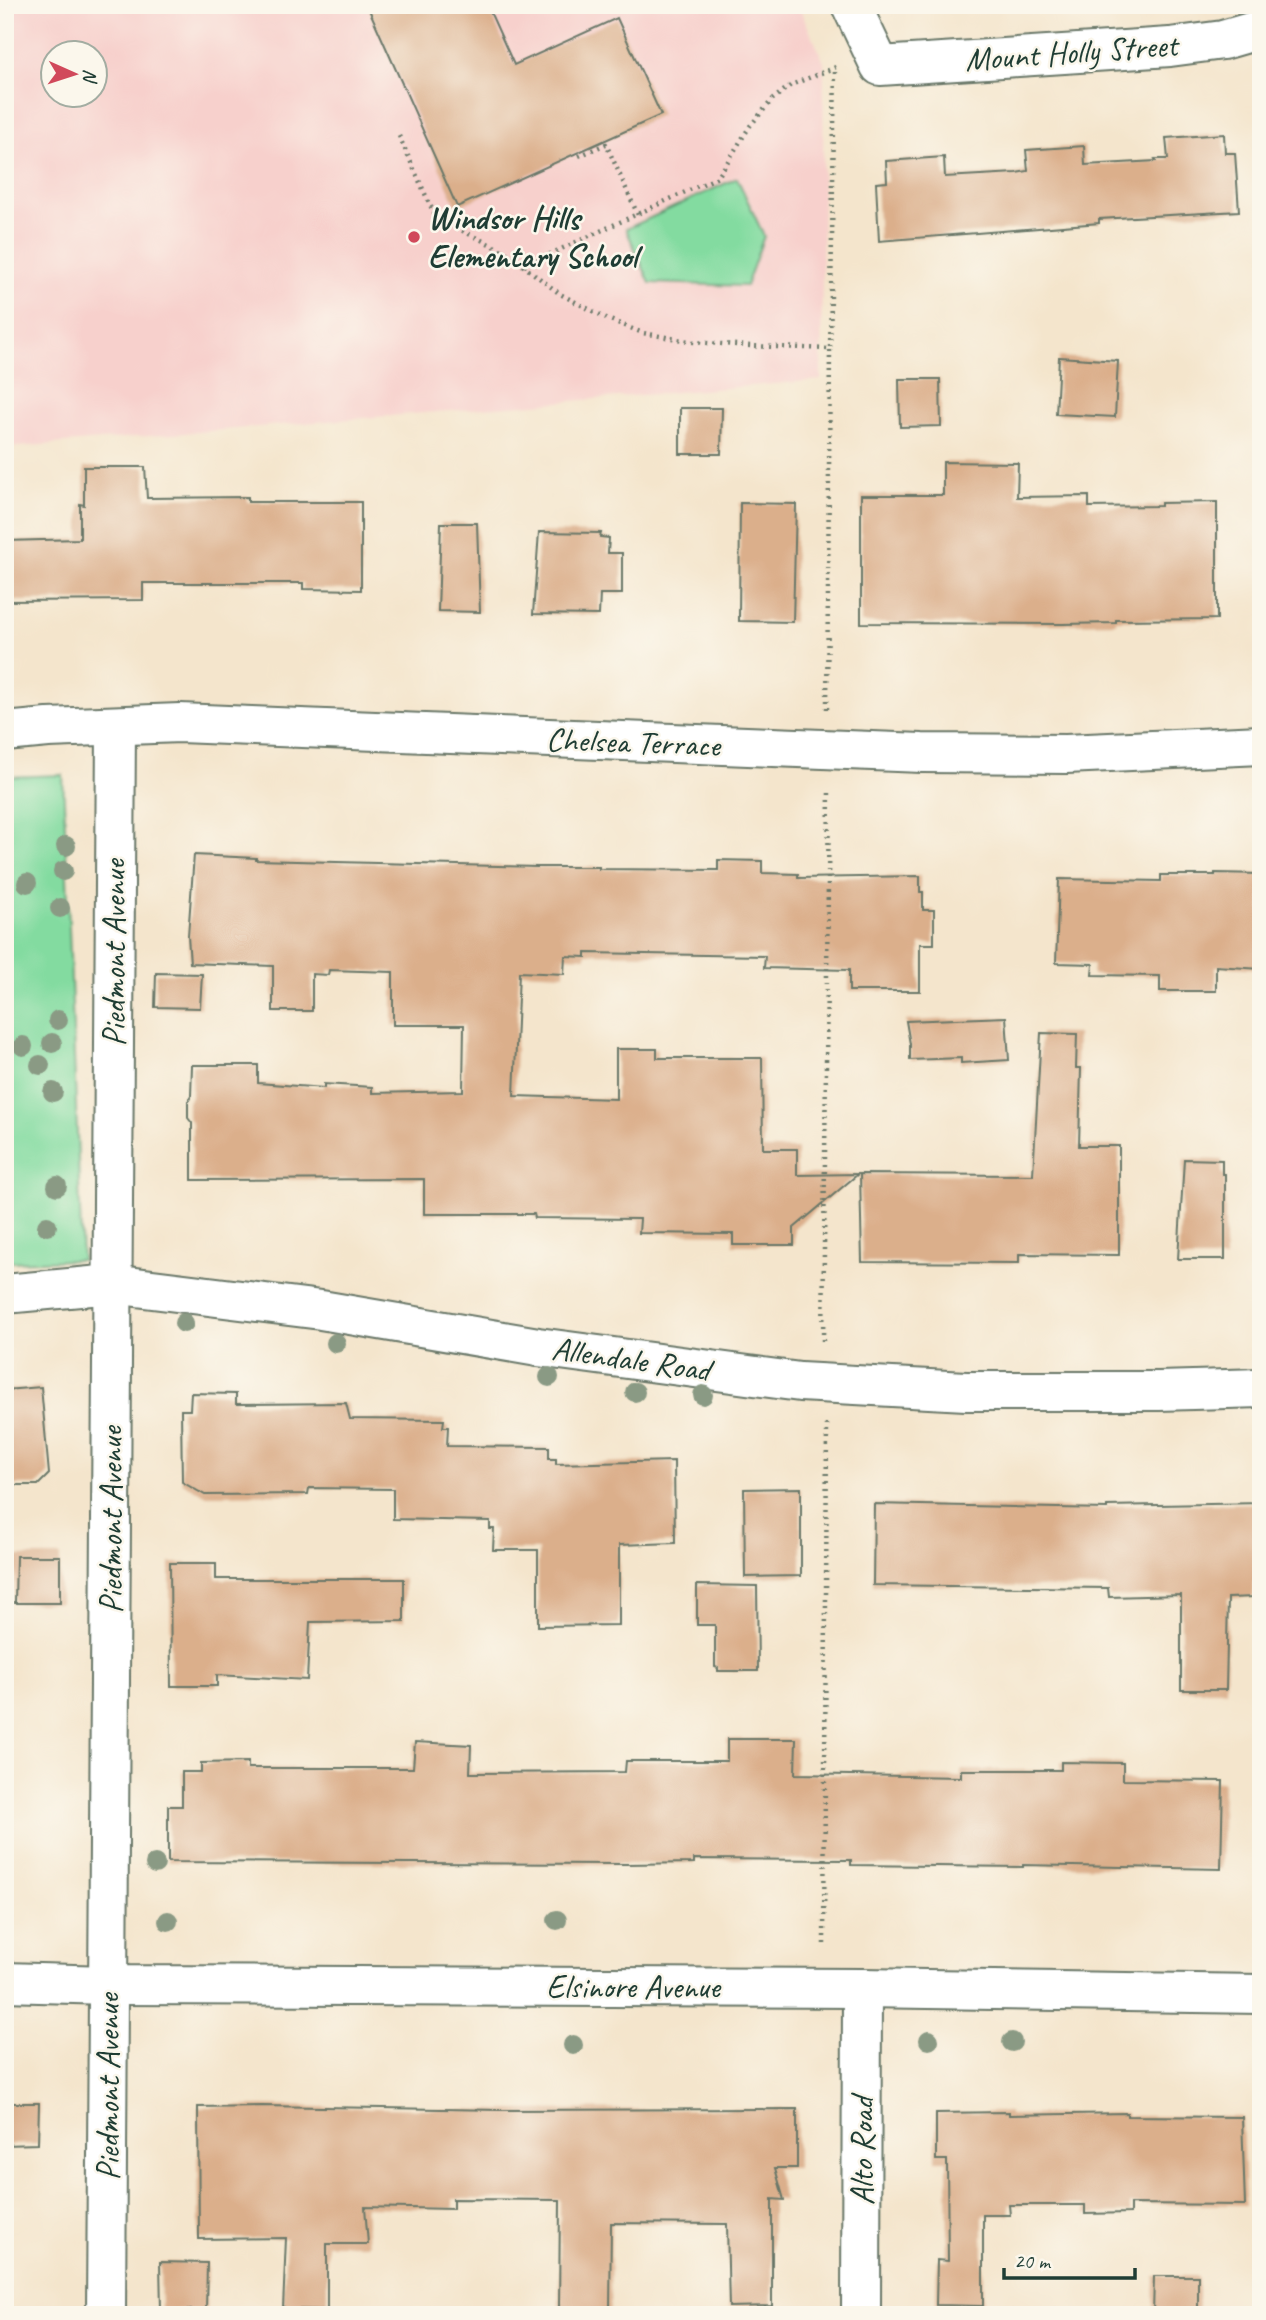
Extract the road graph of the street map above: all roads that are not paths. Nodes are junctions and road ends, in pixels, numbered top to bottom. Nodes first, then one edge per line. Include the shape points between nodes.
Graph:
1 (851, 5) edge
2 (1261, 29) edge
3 (116, 726) junction
4 (5, 732) edge
5 (1261, 745) edge
6 (112, 1284) junction
7 (5, 1294) edge
8 (1261, 1388) edge
9 (5, 1982) edge
10 (108, 1985) junction
11 (862, 1988) junction
12 (1261, 1994) edge
13 (106, 2315) edge
14 (861, 2315) edge

1 - 2 street, Mount Holly Street via 880,66 1170,47
3 - 4 street, Chelsea Terrace
3 - 5 street, Chelsea Terrace via 180,723 922,753 1066,754
3 - 6 street, Piedmont Avenue
6 - 7 street, Allendale Road
6 - 8 street, Allendale Road via 321,1310 538,1347 800,1382 966,1391
6 - 10 street, Piedmont Avenue
9 - 10 street, Elsinore Avenue
10 - 11 street, Elsinore Avenue
10 - 13 street, Piedmont Avenue
11 - 12 street, Elsinore Avenue
11 - 14 street, Alto Road

